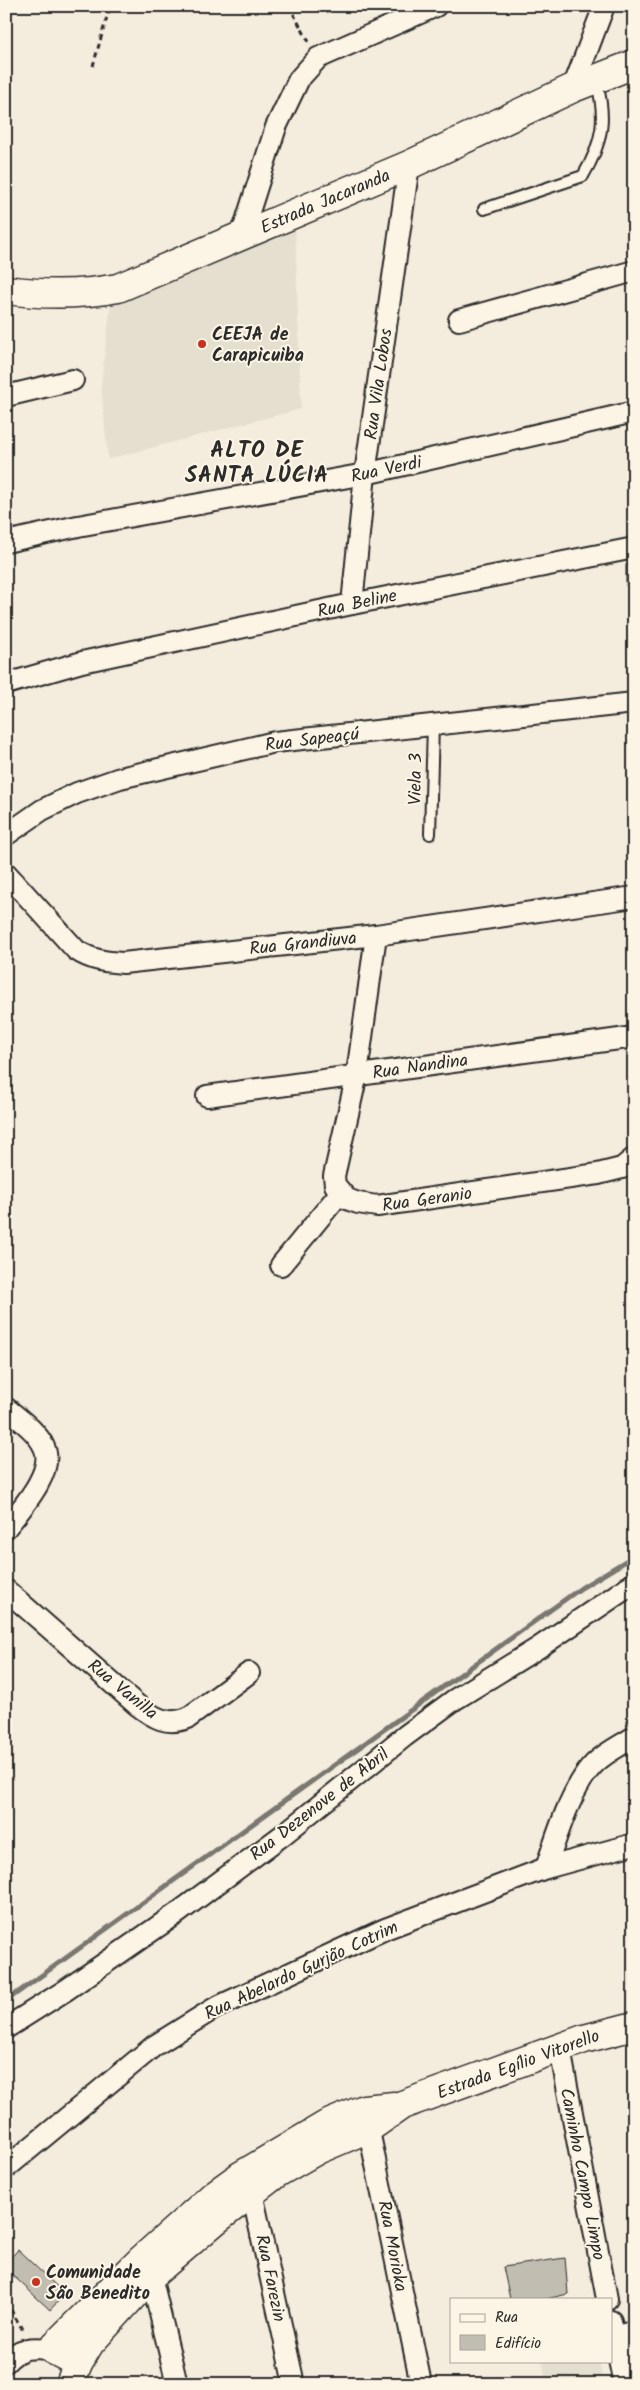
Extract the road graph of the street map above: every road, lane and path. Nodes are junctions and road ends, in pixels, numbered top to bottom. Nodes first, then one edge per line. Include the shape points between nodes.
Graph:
1 (110, 6) edge
2 (289, 6) edge
3 (436, 6) edge
4 (604, 6) edge
5 (318, 58) junction
6 (634, 64) edge
7 (93, 66) dead end
8 (584, 84) junction
9 (409, 165) junction
10 (484, 209) dead end
11 (241, 237) junction
12 (634, 271) edge
13 (6, 290) edge
14 (459, 320) dead end
15 (73, 380) dead end
16 (6, 396) edge
17 (634, 412) edge
18 (365, 474) junction
19 (6, 542) edge
20 (634, 548) edge
21 (352, 604) junction
22 (6, 684) edge
23 (634, 702) edge
24 (433, 725) junction
25 (430, 834) dead end
26 (6, 835) edge
27 (6, 873) edge
28 (634, 897) edge
29 (376, 935) junction
30 (634, 1037) edge
31 (357, 1074) junction
32 (207, 1096) dead end
33 (634, 1158) edge
34 (340, 1193) junction
35 (280, 1264) dead end
36 (6, 1408) edge
37 (6, 1528) edge
38 (634, 1583) edge
39 (6, 1590) edge
40 (248, 1673) dead end
41 (634, 1737) edge
42 (634, 1844) edge
43 (546, 1868) junction
44 (634, 2026) edge
45 (6, 2028) edge
46 (560, 2049) junction
47 (367, 2118) junction
48 (6, 2168) edge
49 (246, 2184) junction
50 (146, 2267) junction
51 (607, 2298) edge
52 (6, 2302) edge
53 (613, 2329) edge
54 (634, 2332) edge
55 (42, 2348) junction
56 (6, 2362) edge
57 (72, 2378) edge
58 (176, 2384) edge
59 (294, 2384) edge
60 (421, 2384) edge
61 (624, 2384) edge

1 - 7 path
2 - 5 path
3 - 5 street
4 - 8 street
5 - 11 street via 299,79 276,126
6 - 8 street, Estrada Jacaranda
8 - 9 street, Estrada Jacaranda
8 - 10 lane via 602,101 602,123 597,153 583,176
9 - 11 street, Estrada Jacaranda
9 - 18 street, Rua Vila Lobos
11 - 13 street, Estrada Jacaranda via 118,288 61,294
12 - 14 street
15 - 16 street
17 - 18 street, Rua Verdi
18 - 19 street, Rua Verdi
18 - 21 street, Rua Vila Lobos
20 - 21 street, Rua Beline
21 - 22 street, Rua Beline via 82,662
23 - 24 street, Rua Sapeaçú
24 - 25 lane, Viela 3
24 - 26 street, Rua Sapeaçú via 275,742 137,774 77,793 42,810
27 - 29 street, Rua Grandiuva via 76,950 86,957 109,962
28 - 29 street, Rua Grandiuva
29 - 31 street
30 - 31 street, Rua Nandina
31 - 32 street, Rua Nandina
31 - 34 street via 335,1163 335,1184
33 - 34 street, Rua Geranio via 622,1168 598,1174 377,1206 358,1204
34 - 35 street
36 - 37 street via 45,1447 46,1461 36,1489
38 - 45 street, Rua Dezenove de Abril via 454,1700 179,1912
39 - 40 street, Rua Vanilla via 137,1705 164,1721 177,1722 188,1718
41 - 43 street via 594,1763 574,1794
42 - 43 street, Rua Abelardo Gurjão Cotrim
43 - 48 street, Rua Abelardo Gurjão Cotrim via 386,1929 215,2008 154,2046
44 - 46 street, Estrada Egílio Vitorello
46 - 47 street, Estrada Egílio Vitorello
46 - 51 street, Caminho Campo Limpo
47 - 49 street, Estrada Egílio Vitorello via 326,2125
47 - 60 street, Rua Morioka
49 - 50 street, Estrada Egílio Vitorello via 215,2194
49 - 59 street, Rua Farezin
50 - 55 street, Estrada Egílio Vitorello
50 - 57 street, Estrada Egílio Vitorello
50 - 58 street
52 - 55 path
53 - 54 street
53 - 61 street
55 - 56 street via 20,2349
55 - 57 street

